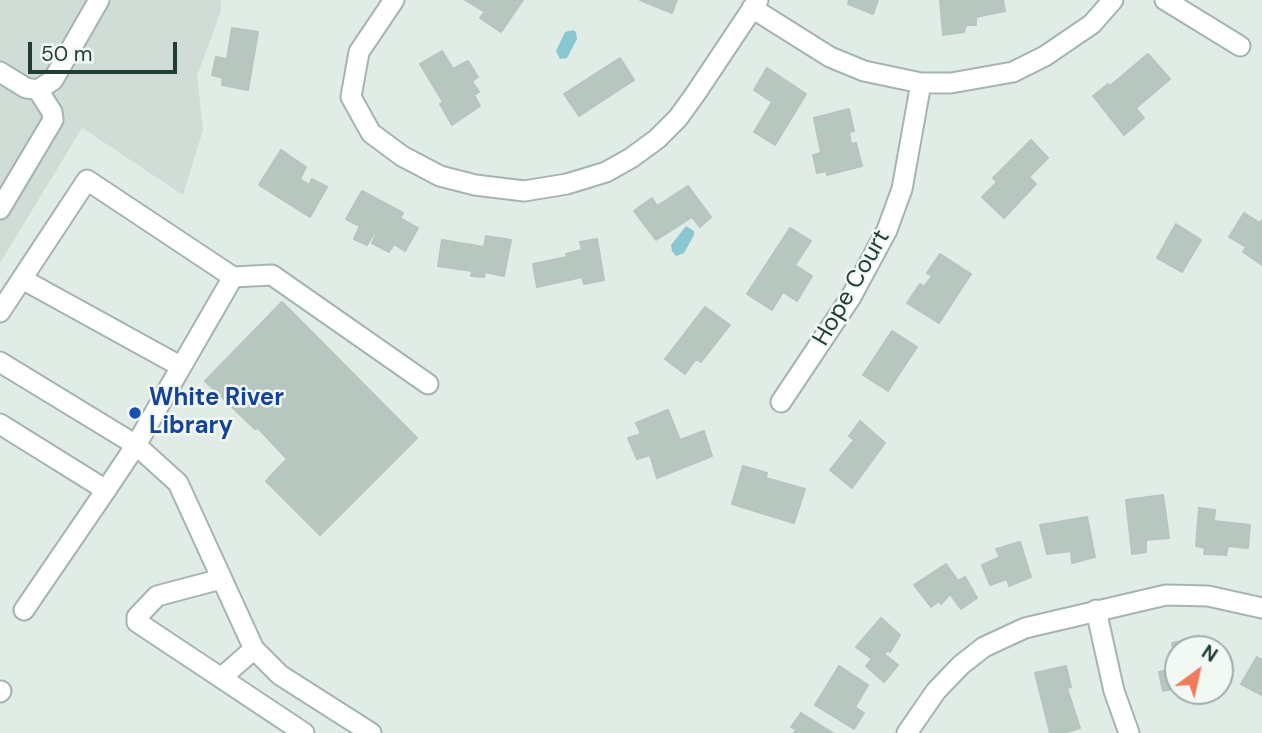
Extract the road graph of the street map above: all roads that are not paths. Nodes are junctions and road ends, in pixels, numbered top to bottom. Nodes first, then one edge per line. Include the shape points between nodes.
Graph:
1 (99, 0) edge
2 (394, 0) edge
3 (1113, 0) edge
4 (1165, 0) edge
5 (755, 4) edge
6 (1240, 46) dead end
7 (0, 72) edge
8 (921, 83) junction
9 (38, 90) junction
10 (0, 209) edge
11 (233, 277) junction
12 (22, 279) junction
13 (0, 312) edge
14 (0, 362) edge
15 (180, 366) junction
16 (428, 384) dead end
17 (781, 402) dead end
18 (0, 424) edge
19 (136, 445) junction
20 (106, 490) junction
21 (221, 579) junction
22 (1262, 608) edge
23 (24, 610) dead end
24 (1096, 610) junction
25 (254, 649) junction
26 (221, 678) junction
27 (360, 730) edge
28 (304, 733) edge
29 (907, 733) edge
30 (1129, 733) edge

1 - 9 street via 53,80
2 - 5 street via 359,52 351,97 371,132 426,170 456,181 509,190 542,189 606,172 657,139 678,118
3 - 8 street via 1085,29 1013,72 971,81
4 - 6 street
5 - 8 street via 830,57 864,71
7 - 9 street
8 - 17 street, Hope Court via 902,188 887,230 851,297
9 - 10 street via 53,120
11 - 12 street via 87,180
11 - 15 street
11 - 16 street via 272,275
12 - 13 street
12 - 15 street
14 - 19 street
15 - 19 street
18 - 20 street
19 - 20 street
19 - 21 street via 178,483
20 - 23 street
21 - 25 street
21 - 26 street via 157,596 136,617
22 - 24 street via 1185,594
24 - 29 street via 1025,628 984,647 941,685
24 - 30 street via 1114,691
25 - 26 street
25 - 27 street via 280,675
26 - 28 street

